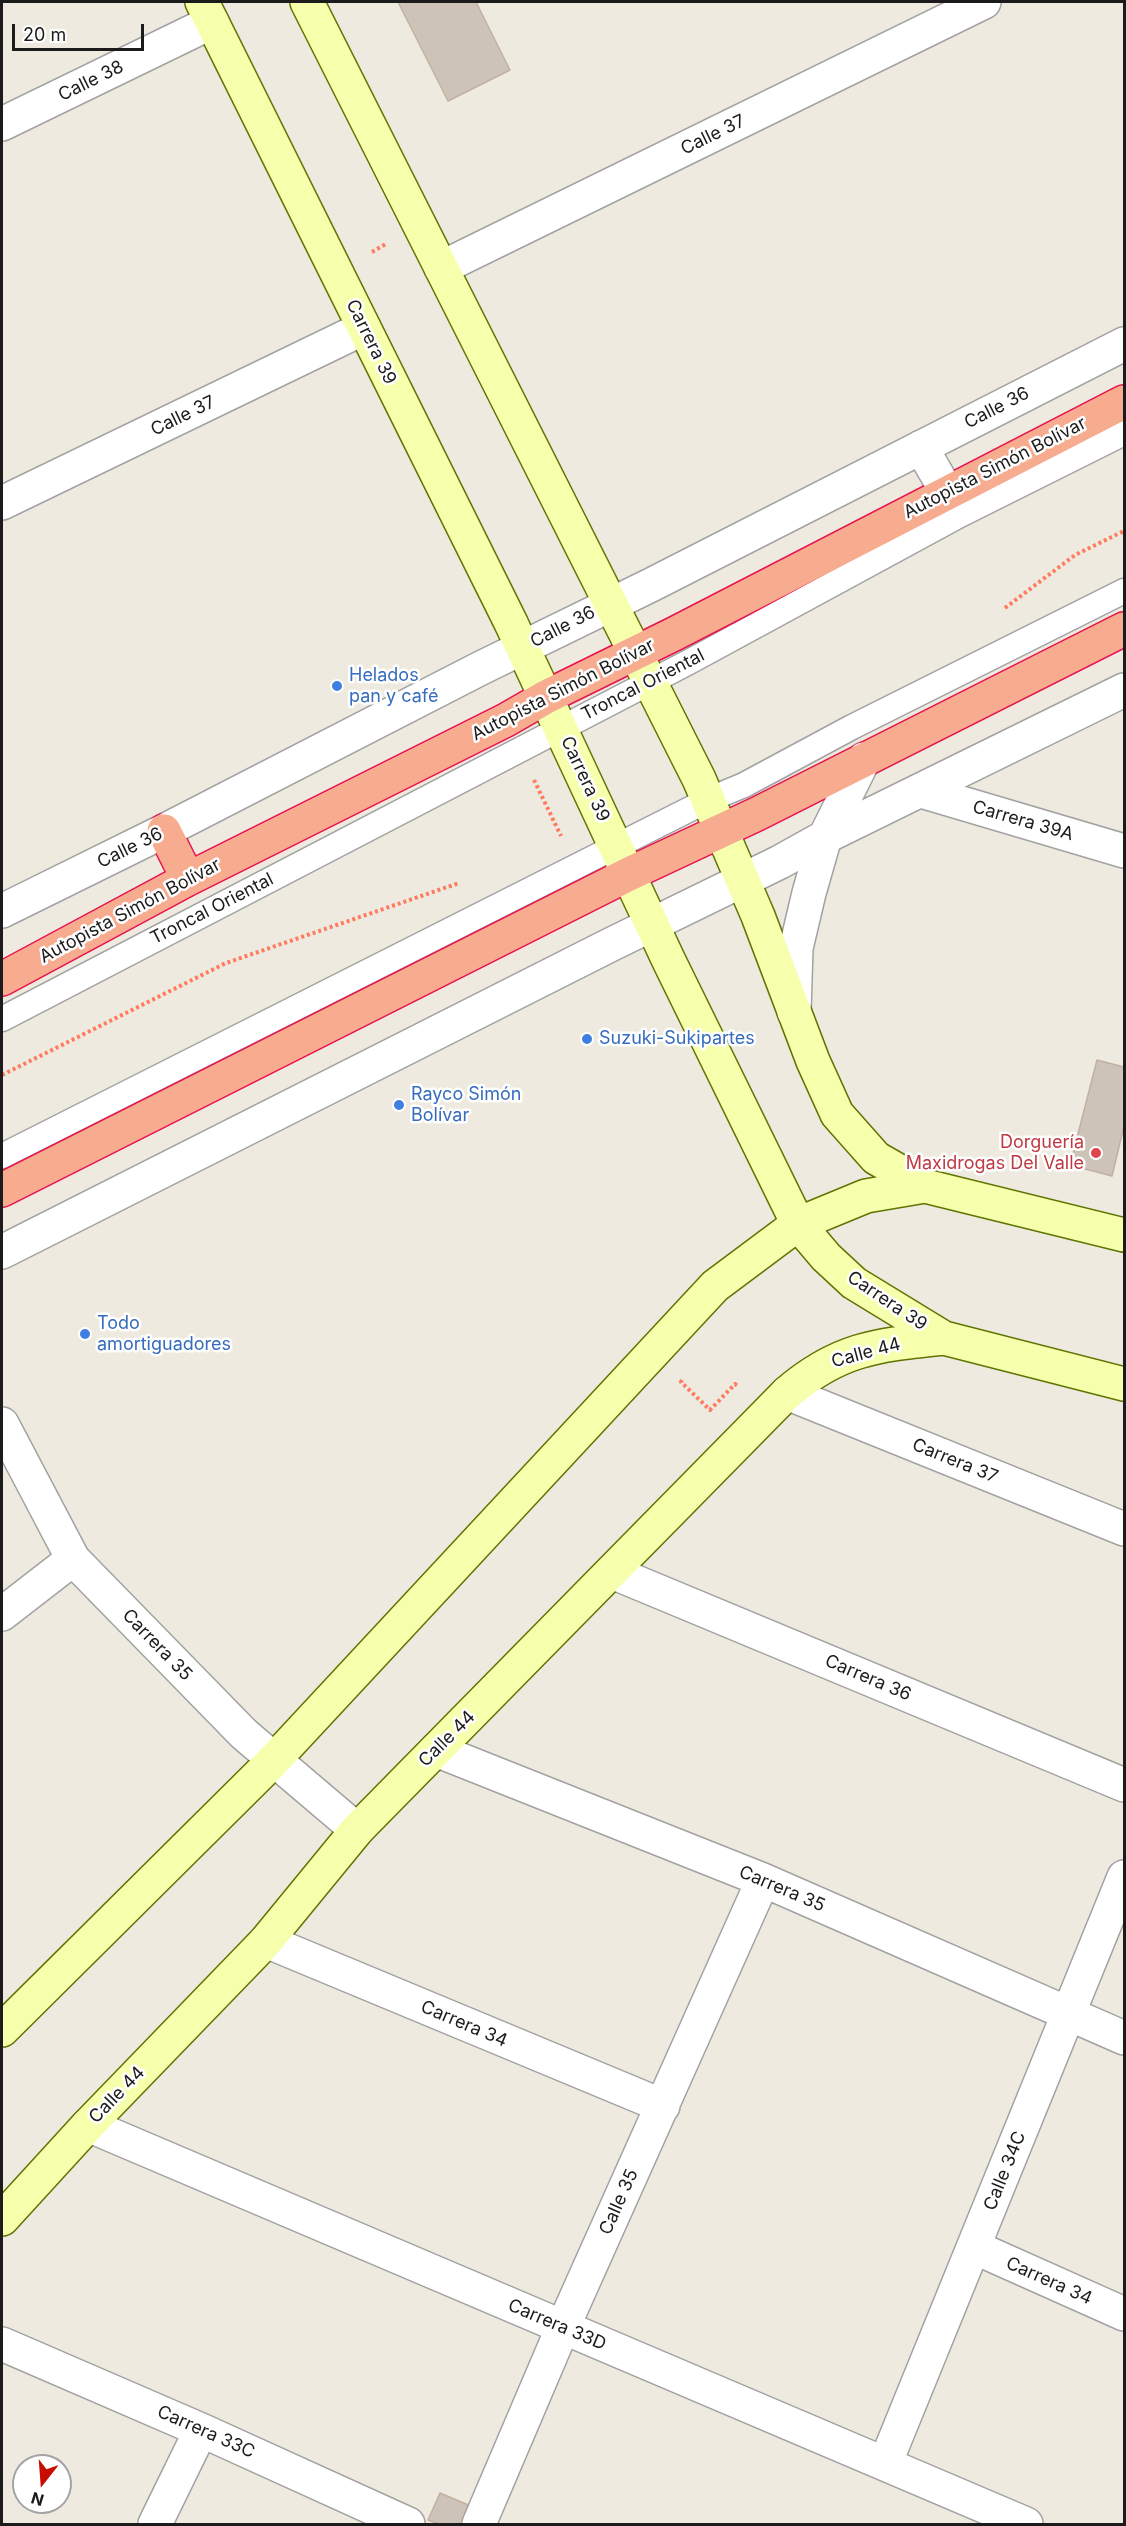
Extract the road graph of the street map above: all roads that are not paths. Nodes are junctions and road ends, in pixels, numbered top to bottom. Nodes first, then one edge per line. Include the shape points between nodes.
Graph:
1 (307, 2) edge
2 (984, 2) edge
3 (207, 12) edge
4 (2, 124) edge
5 (441, 268) junction
6 (364, 328) junction
7 (1125, 344) edge
8 (1125, 402) edge
9 (1125, 433) edge
10 (921, 447) junction
11 (947, 492) junction
12 (2, 503) edge
13 (1125, 591) edge
14 (611, 603) junction
15 (1125, 629) edge
16 (523, 647) junction
17 (635, 652) junction
18 (650, 681) junction
19 (1125, 690) edge
20 (546, 697) junction
21 (561, 728) junction
22 (864, 759) junction
23 (921, 791) junction
24 (714, 815) junction
25 (164, 831) junction
26 (825, 837) junction
27 (1125, 851) edge
28 (623, 861) junction
29 (188, 879) junction
30 (742, 879) junction
31 (2, 911) edge
32 (652, 924) junction
33 (2, 979) edge
34 (795, 1012) junction
35 (2, 1018) edge
36 (2, 1156) edge
37 (925, 1186) junction
38 (2, 1190) edge
39 (798, 1224) junction
40 (1125, 1235) edge
41 (2, 1252) edge
42 (944, 1338) junction
43 (1125, 1384) edge
44 (776, 1404) junction
45 (2, 1424) edge
46 (1125, 1529) edge
47 (73, 1559) junction
48 (612, 1572) junction
49 (2, 1614) edge
50 (436, 1750) junction
51 (274, 1760) junction
52 (1125, 1785) edge
53 (357, 1830) junction
54 (1125, 1877) edge
55 (763, 1880) junction
56 (266, 1941) junction
57 (1069, 2014) junction
58 (2, 2030) edge
59 (1125, 2038) edge
60 (663, 2106) junction
61 (88, 2124) junction
62 (2, 2219) edge
63 (974, 2247) junction
64 (1125, 2314) edge
65 (563, 2327) junction
66 (2, 2344) edge
67 (201, 2430) junction
68 (885, 2464) junction
69 (155, 2524) edge
70 (408, 2524) edge
71 (479, 2524) edge
72 (1026, 2524) edge

1 - 5 main road
2 - 5 street, Calle 37
3 - 4 street, Calle 38
3 - 6 main road, Carrera 39
5 - 14 main road
6 - 12 street, Calle 37
6 - 16 main road, Carrera 39
7 - 10 street, Calle 36
8 - 11 highway, Autopista Simón Bolívar
9 - 18 lane, Troncal Oriental via 960,515
10 - 11 street
10 - 14 street, Calle 36
11 - 17 highway, Autopista Simón Bolívar
13 - 24 lane via 744,785
14 - 16 street, Calle 36
14 - 17 main road
15 - 22 highway
16 - 20 main road, Carrera 39
16 - 25 street, Calle 36
17 - 18 main road
17 - 20 highway, Autopista Simón Bolívar
18 - 21 lane, Troncal Oriental
18 - 24 main road
19 - 23 street
20 - 21 main road, Carrera 39
20 - 29 highway, Autopista Simón Bolívar
21 - 28 main road, Carrera 39
21 - 35 lane, Troncal Oriental
22 - 24 highway via 757,814
22 - 26 street
23 - 26 street
23 - 27 street, Carrera 39A
24 - 28 highway
24 - 30 main road
25 - 29 highway
25 - 31 street, Calle 36
26 - 30 street
26 - 34 street via 796,948
28 - 32 main road, Carrera 39
28 - 36 lane via 576,867
28 - 38 highway
29 - 33 highway, Autopista Simón Bolívar
30 - 32 street
30 - 34 main road
32 - 39 main road, Carrera 39
32 - 41 street
34 - 37 main road via 837,1114 876,1158
37 - 39 main road via 866,1196
37 - 40 main road
39 - 42 main road, Carrera 39 via 854,1283
39 - 51 main road via 715,1286
42 - 43 main road, Carrera 39
42 - 44 main road, Calle 44 via 886,1344 838,1358 810,1373
44 - 46 street, Carrera 37
44 - 48 main road, Calle 44
45 - 47 street, Carrera 35
47 - 49 street
47 - 51 street, Carrera 35
48 - 50 main road, Calle 44
48 - 52 street, Carrera 36
50 - 53 main road, Calle 44
50 - 55 street, Carrera 35
51 - 53 street, Carrera 35
51 - 58 main road
53 - 56 main road, Calle 44
54 - 57 street, Calle 34C
55 - 57 street, Carrera 35
55 - 60 street, Calle 35
56 - 60 street, Carrera 34
56 - 61 main road, Calle 44
57 - 59 street, Carrera 35
57 - 63 street, Calle 34C
60 - 65 street, Calle 35
61 - 62 main road, Calle 44
61 - 65 street, Carrera 33D
63 - 64 street, Carrera 34
63 - 68 street, Calle 34C
65 - 68 street, Carrera 33D
65 - 71 street, Calle 35
66 - 67 street, Carrera 33C
67 - 69 street
67 - 70 street, Carrera 33C
68 - 72 street, Carrera 33D

